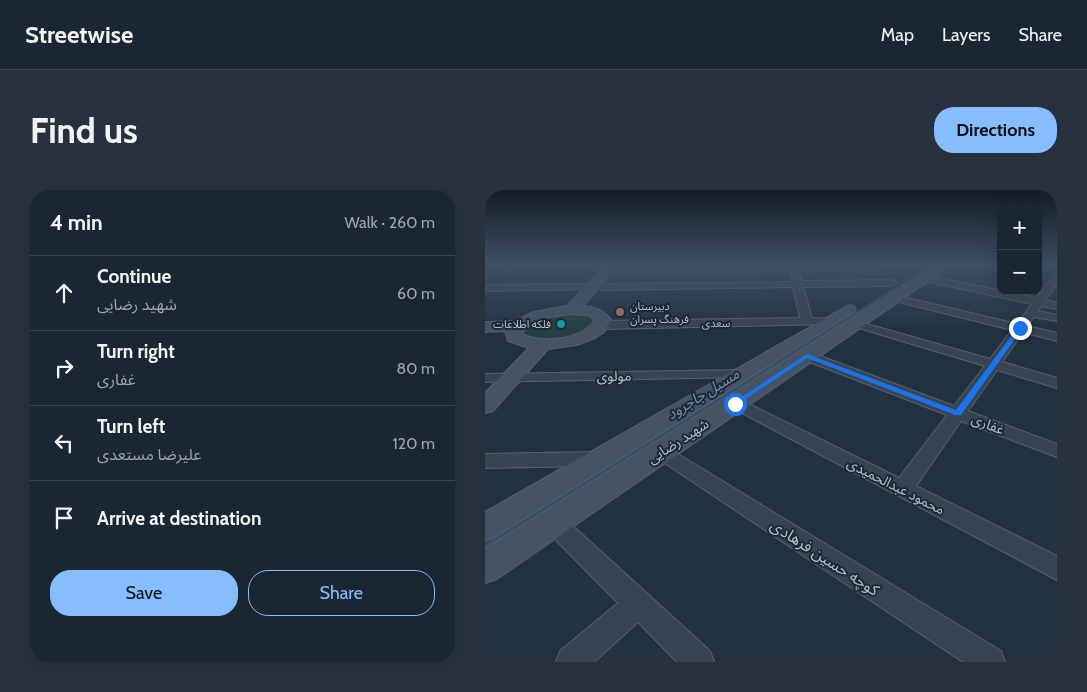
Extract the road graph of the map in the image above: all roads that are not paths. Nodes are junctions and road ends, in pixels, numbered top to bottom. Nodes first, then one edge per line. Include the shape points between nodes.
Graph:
1 (662, 286) edge
2 (799, 286) edge
3 (892, 286) edge
4 (897, 286) edge
5 (921, 286) edge
6 (929, 286) edge
7 (936, 286) edge
8 (1048, 286) edge
9 (596, 287) junction
10 (485, 288) edge
11 (971, 298) dead end
12 (1057, 306) edge
13 (1035, 308) junction
14 (575, 310) junction
15 (1057, 318) edge
16 (830, 321) junction
17 (807, 322) junction
18 (856, 324) junction
19 (602, 325) junction
20 (517, 326) junction
21 (485, 327) edge
22 (1020, 328) junction
23 (1057, 337) edge
24 (542, 345) junction
25 (807, 356) junction
26 (994, 364) junction
27 (742, 374) junction
28 (512, 377) junction
29 (485, 378) edge
30 (1057, 383) edge
31 (735, 404) junction
32 (485, 406) edge
33 (958, 413) junction
34 (1057, 451) edge
35 (661, 452) junction
36 (600, 459) junction
37 (485, 461) edge
38 (902, 490) junction
39 (554, 522) junction
40 (485, 527) edge
41 (485, 568) edge
42 (1057, 568) edge
43 (639, 603) junction
44 (571, 662) edge
45 (699, 662) edge
46 (989, 662) edge

1 - 9 street
2 - 17 street
3 - 16 main road, شهید رضایی
4 - 18 main road, شهید رضایی
5 - 22 street
6 - 11 street
7 - 13 street
8 - 13 street
9 - 10 street
9 - 14 main road
12 - 13 street
13 - 15 street
13 - 22 street
14 - 19 main road via 594,312 601,316
14 - 20 main road via 535,317
16 - 17 street, سعدی
16 - 27 main road, شهید رضایی
17 - 19 street, سعدی
18 - 25 main road, شهید رضایی
18 - 26 street
19 - 24 main road via 573,340
20 - 21 main road
20 - 24 main road via 513,332 519,341
22 - 23 street
22 - 26 street
24 - 28 main road
25 - 31 main road, شهید رضایی
25 - 33 street, غفاری
26 - 30 street
26 - 33 street
27 - 28 street, مولوی
27 - 36 main road, شهید رضایی
28 - 29 street, مولوی
28 - 32 main road
31 - 35 main road, شهید رضایی
31 - 38 street, محمود عبدالحمیدی
33 - 34 street, غفاری
33 - 38 street
35 - 39 main road, شهید رضایی
35 - 46 street, کوچه حسین فرهادی
36 - 37 street
36 - 40 main road, شهید رضایی
38 - 42 street, محمود عبدالحمیدی
39 - 41 main road, شهید رضایی
39 - 43 street
43 - 44 street
43 - 45 street

